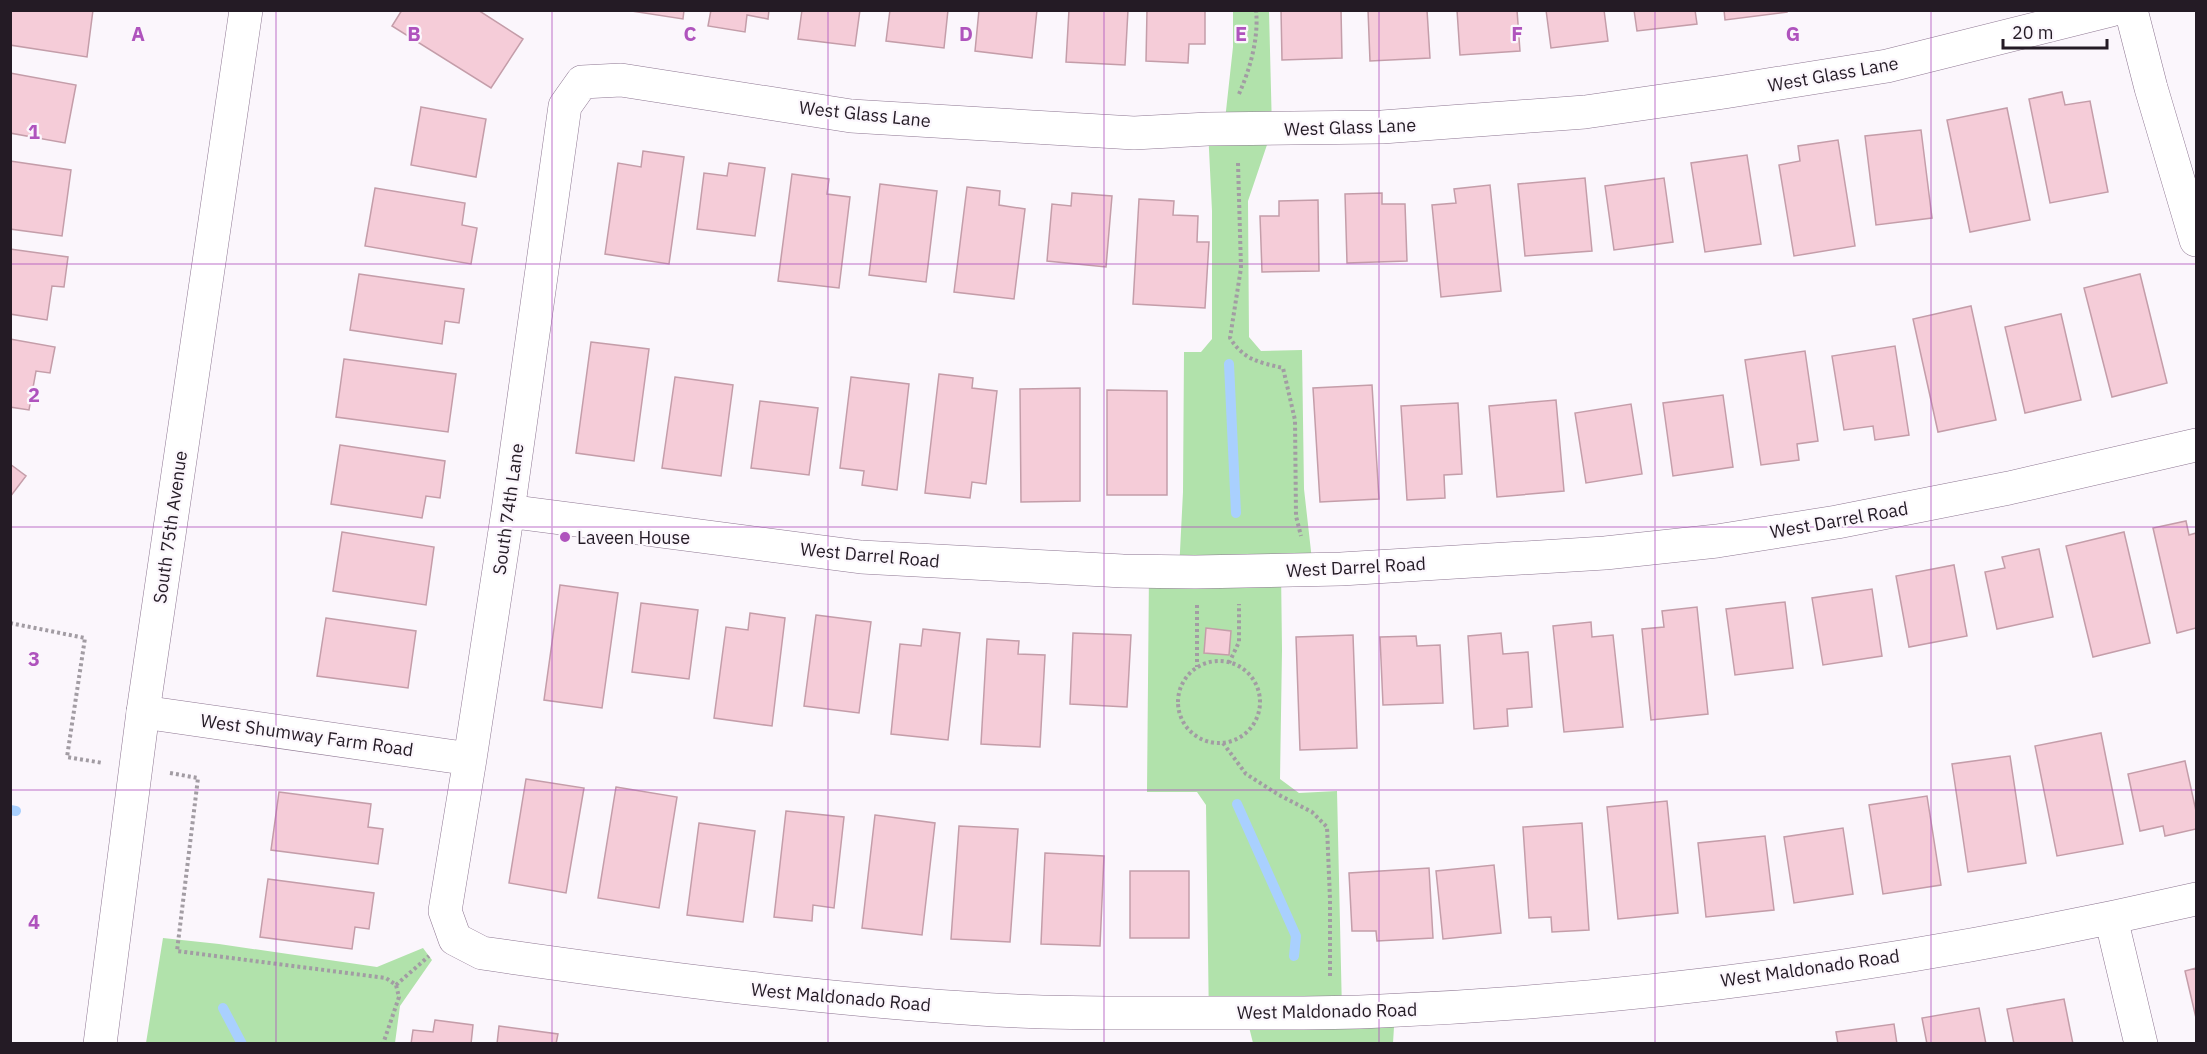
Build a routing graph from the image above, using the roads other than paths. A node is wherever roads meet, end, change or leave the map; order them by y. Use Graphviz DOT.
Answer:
graph roads {
  1 [pos="246,10"];
  2 [pos="2111,10"];
  3 [pos="2131,10"];
  4 [pos="582,82"];
  5 [pos="2196,240"];
  6 [pos="2196,445"];
  7 [pos="508,511"];
  8 [pos="143,712"];
  9 [pos="470,759"];
  10 [pos="2196,899"];
  11 [pos="2110,918"];
  12 [pos="455,939"];
  13 [pos="100,1044"];
  14 [pos="2141,1044"];
  1 -- 8 [label="street, South 75th Avenue"];
  2 -- 4 [label="street, West Glass Lane"];
  3 -- 5 [label="street"];
  4 -- 7 [label="street, South 74th Lane"];
  6 -- 7 [label="street, West Darrel Road"];
  7 -- 9 [label="street, South 74th Lane"];
  8 -- 9 [label="street, West Shumway Farm Road"];
  8 -- 13 [label="street, South 75th Avenue"];
  9 -- 12 [label="street, South 74th Lane"];
  10 -- 11 [label="street, West Maldonado Road"];
  11 -- 12 [label="street, West Maldonado Road"];
  11 -- 14 [label="street"];
}
